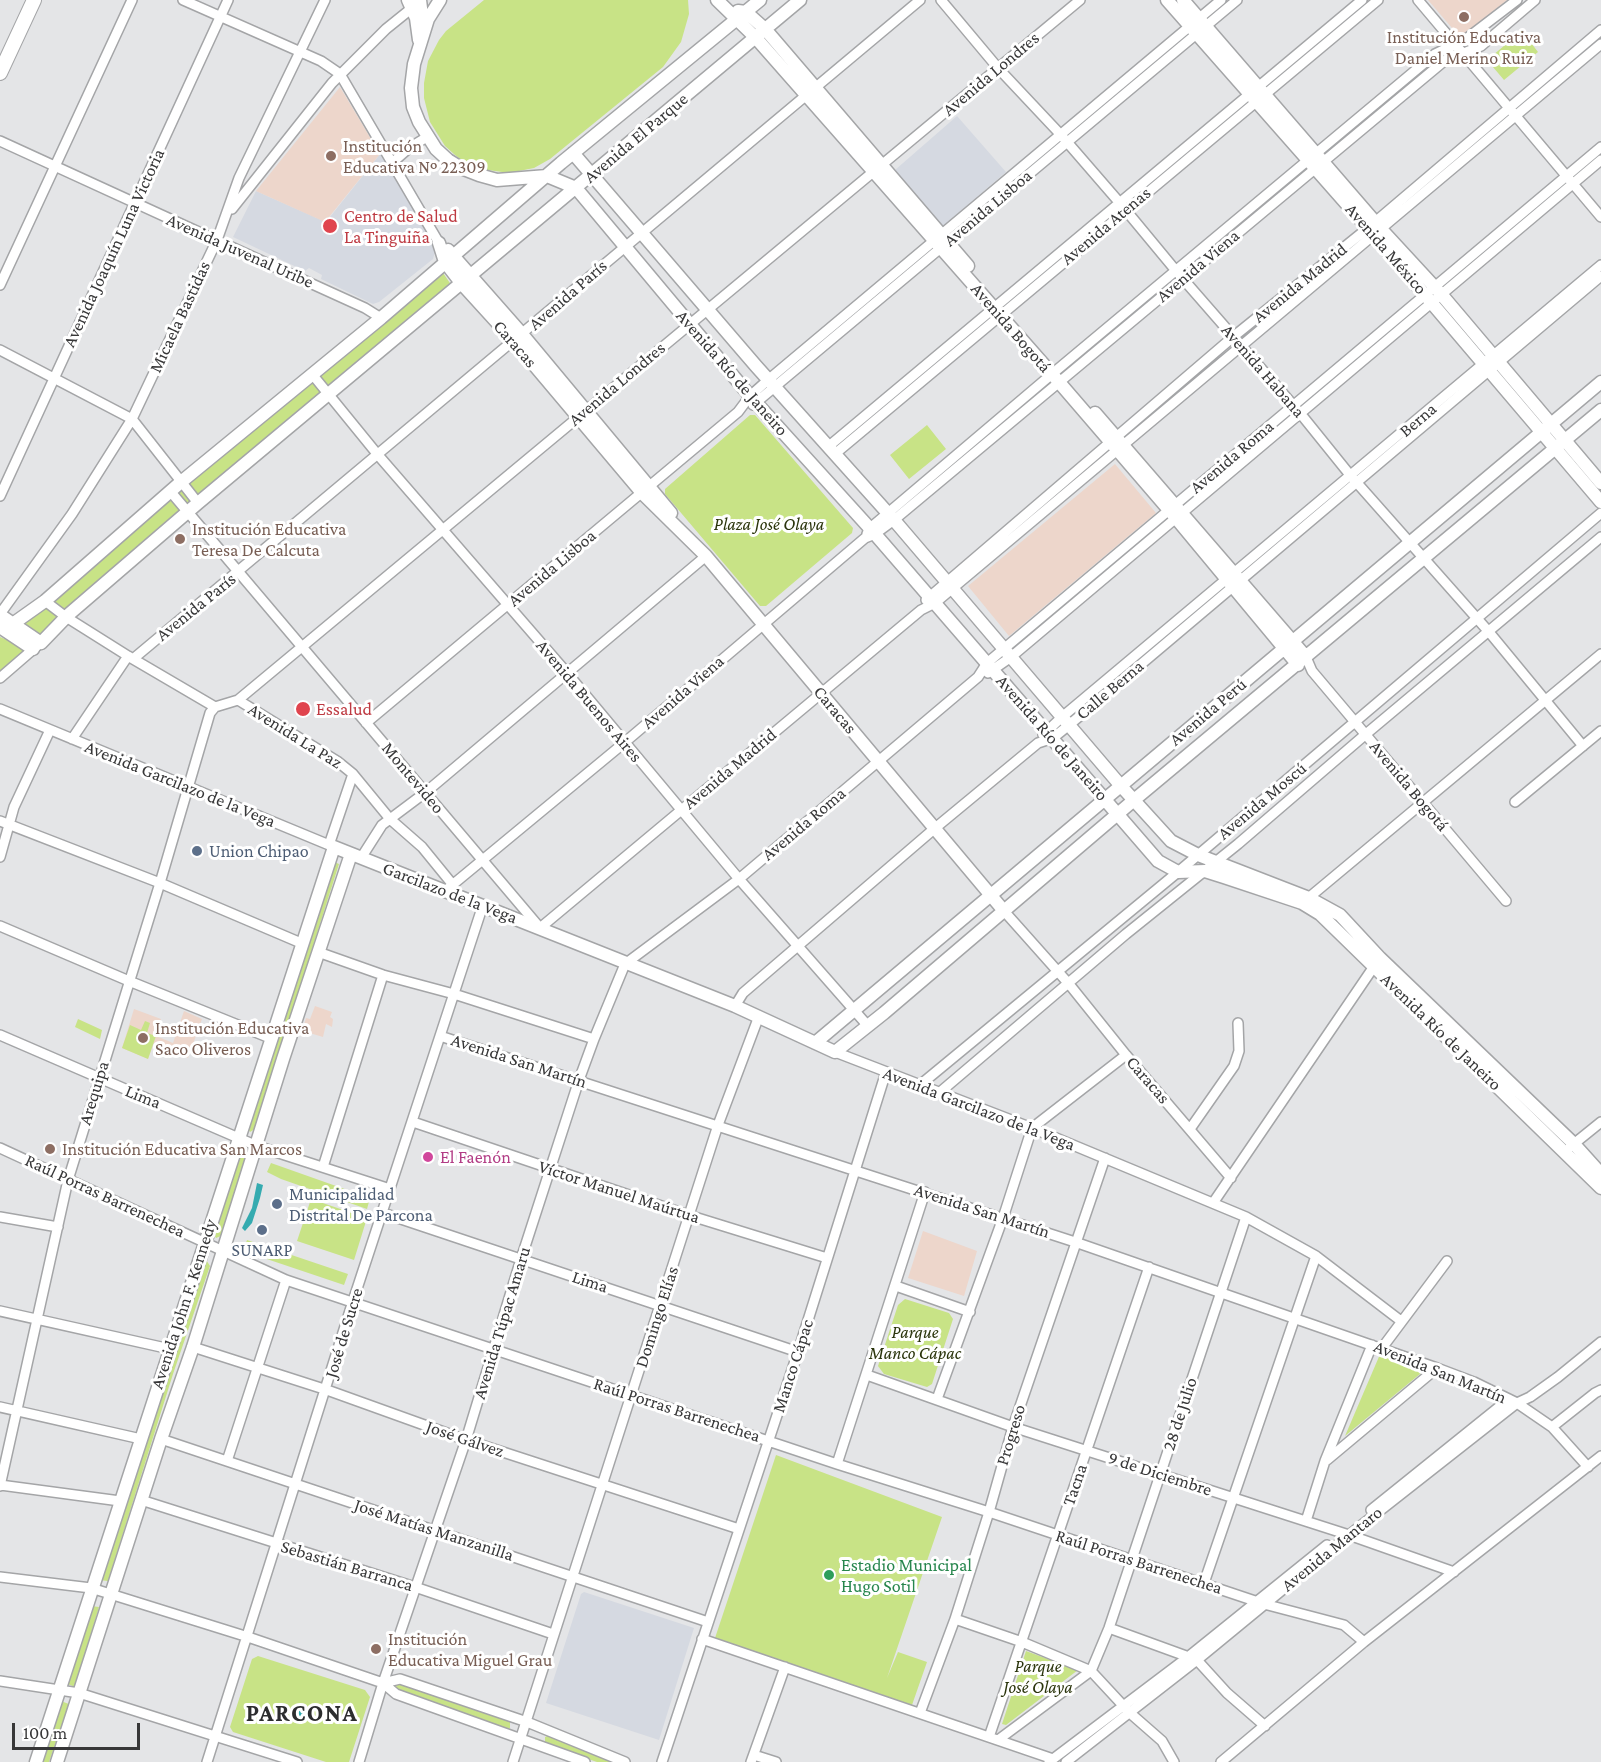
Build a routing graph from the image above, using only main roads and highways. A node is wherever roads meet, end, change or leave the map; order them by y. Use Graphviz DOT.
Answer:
graph roads {
  1 [pos="34,0"];
  2 [pos="0,73"];
  1 -- 2 [label="main road"];
}
